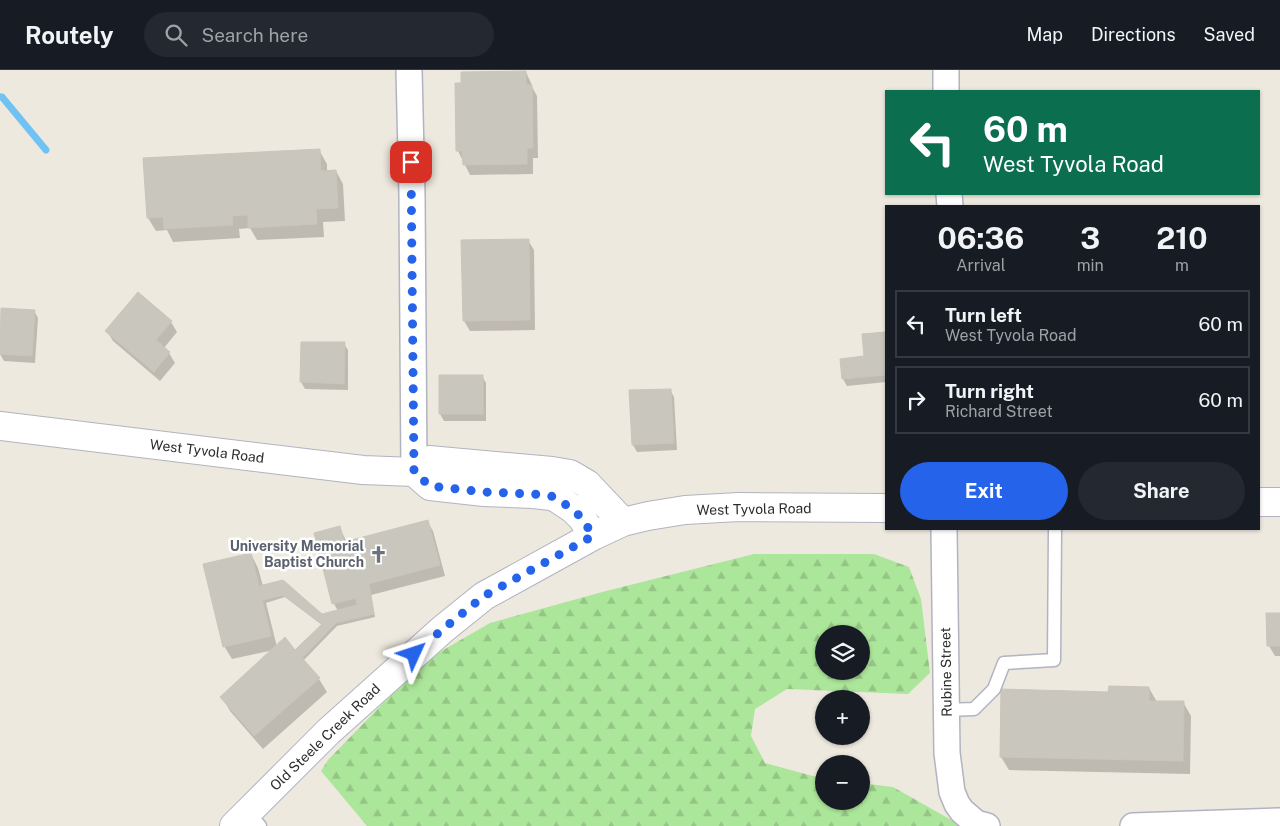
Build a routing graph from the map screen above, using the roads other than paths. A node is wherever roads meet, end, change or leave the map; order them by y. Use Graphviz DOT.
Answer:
graph roads {
  1 [pos="409,70"];
  2 [pos="946,70"];
  3 [pos="946,90"];
  4 [pos="0,426"];
  5 [pos="414,472"];
  6 [pos="1260,502"];
  7 [pos="1280,502"];
  8 [pos="885,508"];
  9 [pos="623,522"];
  10 [pos="944,530"];
  11 [pos="1055,530"];
  12 [pos="593,536"];
  13 [pos="946,710"];
  14 [pos="247,821"];
  15 [pos="1280,821"];
  16 [pos="987,826"];
  17 [pos="1133,826"];
  1 -- 5 [label="street"];
  2 -- 3 [label="street"];
  4 -- 5 [label="street, West Tyvola Road"];
  5 -- 9 [label="street"];
  5 -- 12 [label="street"];
  6 -- 7 [label="street"];
  8 -- 9 [label="street, West Tyvola Road"];
  9 -- 12 [label="street, West Tyvola Road"];
  10 -- 13 [label="street, Rubine Street"];
  11 -- 13 [label="lane"];
  12 -- 14 [label="street, Old Steele Creek Road"];
  13 -- 16 [label="street, Rubine Street"];
  15 -- 17 [label="street"];
}
